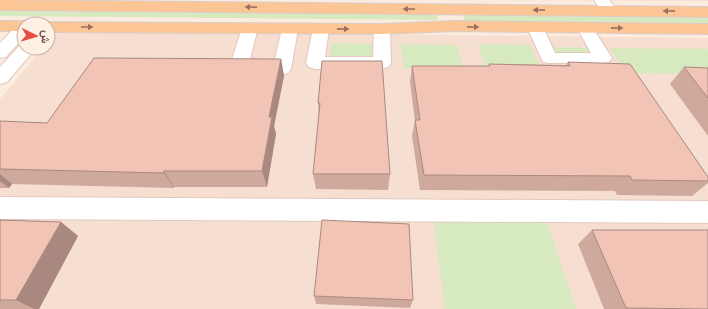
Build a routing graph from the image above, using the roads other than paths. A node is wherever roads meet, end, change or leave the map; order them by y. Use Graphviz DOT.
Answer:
graph roads {
  1 [pos="46,3"];
  2 [pos="70,3"];
  3 [pos="278,4"];
  4 [pos="0,5"];
  5 [pos="605,5"];
  6 [pos="450,9"];
  7 [pos="708,12"];
  8 [pos="0,26"];
  9 [pos="454,26"];
  10 [pos="16,27"];
  11 [pos="56,27"];
  12 [pos="535,27"];
  13 [pos="250,28"];
  14 [pos="321,28"];
  15 [pos="585,28"];
  16 [pos="290,29"];
  17 [pos="382,29"];
  18 [pos="708,29"];
  19 [pos="16,36"];
  20 [pos="0,53"];
  21 [pos="20,56"];
  22 [pos="0,78"];
  23 [pos="0,208"];
  24 [pos="708,212"];
  1 -- 2 [label="main road"];
  1 -- 4 [label="main road"];
  3 -- 2 [label="main road, one-way"];
  6 -- 3 [label="main road, one-way"];
  5 -- 6 [label="main road, one-way"];
  7 -- 5 [label="main road, one-way"];
  6 -- 9 [label="main road"];
  8 -- 10 [label="main road"];
  9 -- 12 [label="main road, one-way"];
  9 -- 17 [label="main road"];
  11 -- 13 [label="main road, one-way"];
  12 -- 15 [label="main road"];
  12 -- 15 [label="street"];
  13 -- 16 [label="main road"];
  13 -- 16 [label="street"];
  14 -- 16 [label="main road"];
  14 -- 17 [label="main road, one-way"];
  14 -- 17 [label="street"];
  15 -- 18 [label="main road, one-way"];
  19 -- 20 [label="street"];
  21 -- 22 [label="street"];
  23 -- 24 [label="street"];
}
